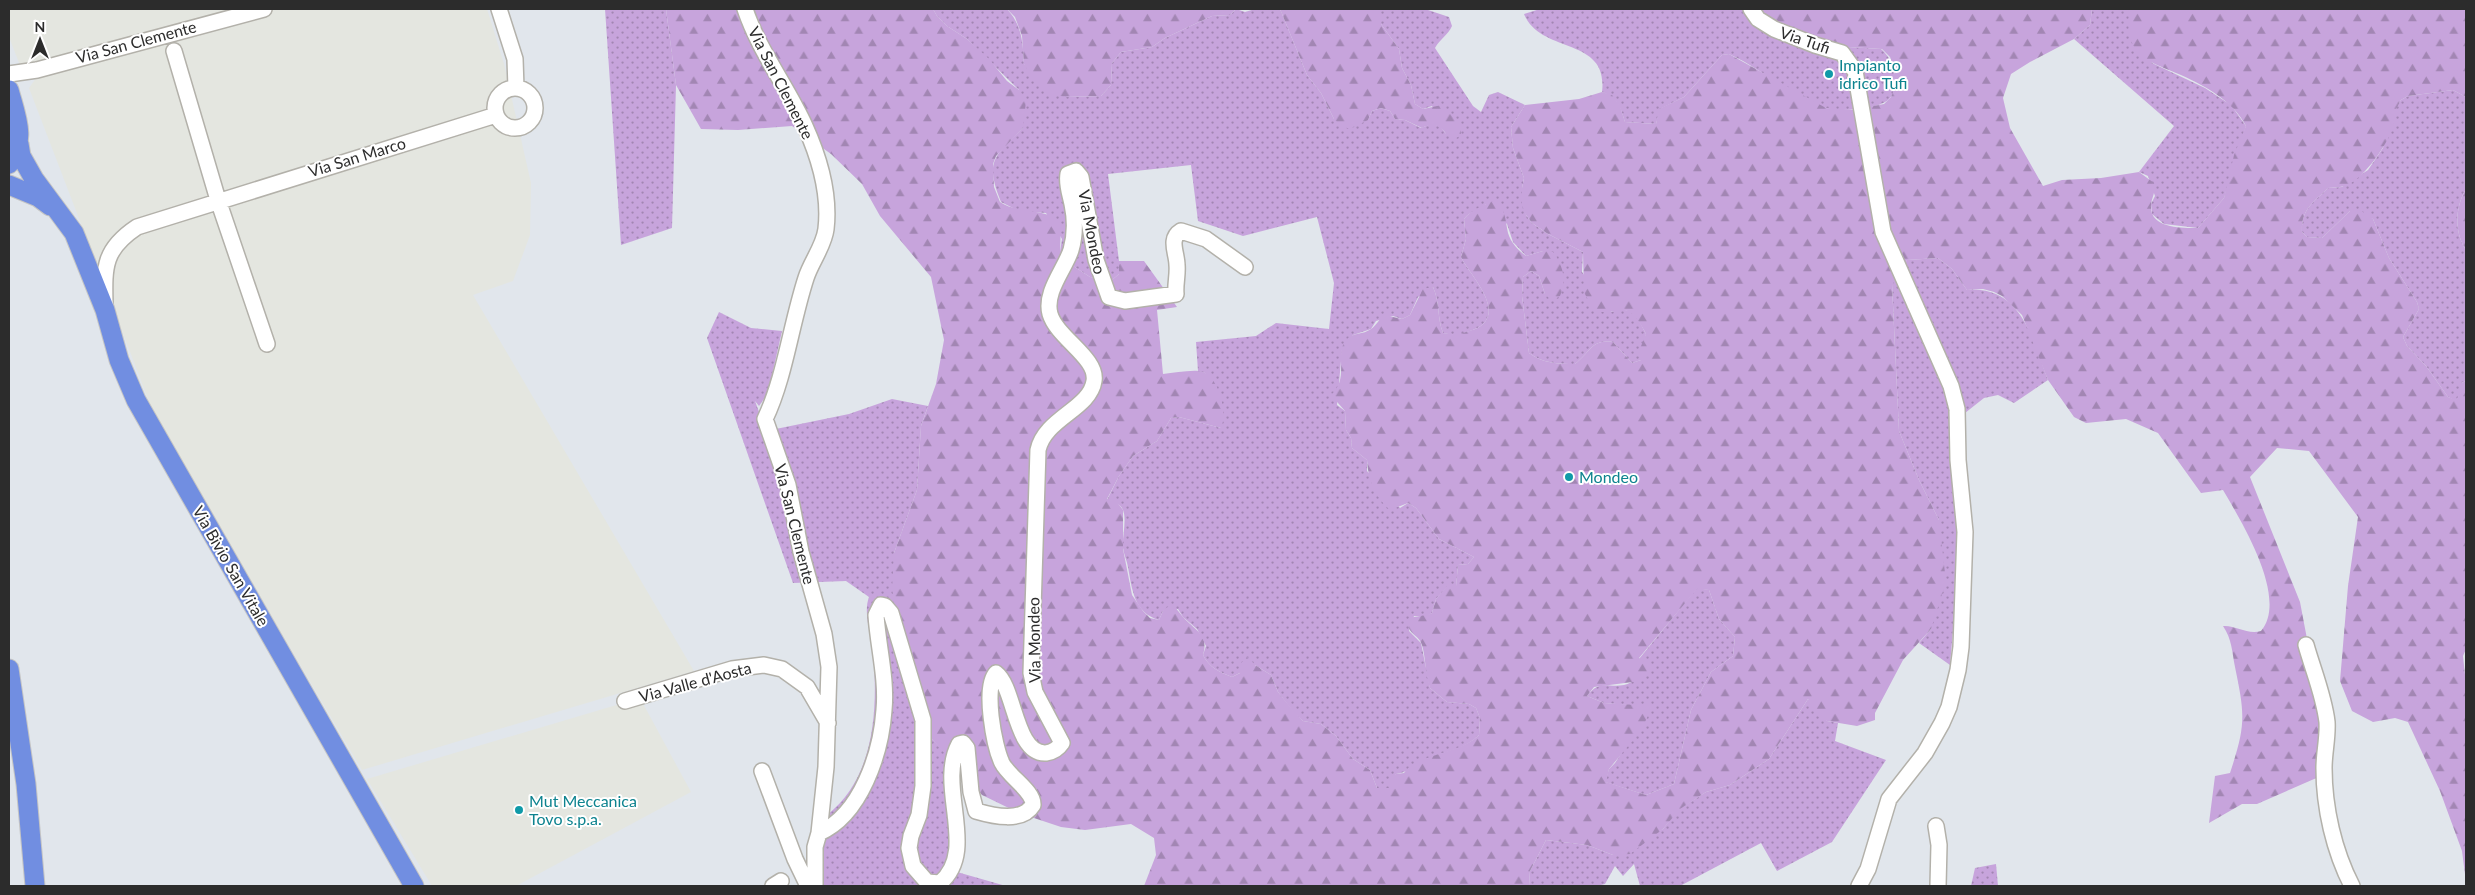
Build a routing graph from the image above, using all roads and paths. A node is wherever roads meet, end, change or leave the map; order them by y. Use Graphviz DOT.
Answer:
graph roads {
  1 [pos="264,9"];
  2 [pos="499,9"];
  3 [pos="744,9"];
  4 [pos="1751,9"];
  5 [pos="174,52"];
  6 [pos="9,74"];
  7 [pos="516,88"];
  8 [pos="9,90"];
  9 [pos="496,114"];
  10 [pos="18,144"];
  11 [pos="9,164"];
  12 [pos="9,185"];
  13 [pos="9,198"];
  14 [pos="218,200"];
  15 [pos="74,233"];
  16 [pos="1245,266"];
  17 [pos="105,310"];
  18 [pos="267,344"];
  19 [pos="2306,645"];
  20 [pos="9,669"];
  21 [pos="625,701"];
  22 [pos="828,723"];
  23 [pos="762,771"];
  24 [pos="1936,826"];
  25 [pos="818,834"];
  26 [pos="35,886"];
  27 [pos="414,886"];
  28 [pos="808,886"];
  29 [pos="815,886"];
  30 [pos="1859,886"];
  31 [pos="1938,886"];
  32 [pos="2352,886"];
  1 -- 6 [label="street, Via San Clemente"];
  2 -- 7 [label="street"];
  3 -- 22 [label="street, Via San Clemente"];
  4 -- 30 [label="street, Via Tufi"];
  5 -- 14 [label="street"];
  7 -- 9 [label="street"];
  7 -- 9 [label="street"];
  8 -- 10 [label="main road, Via Bivio San Vitale"];
  9 -- 14 [label="street, Via San Marco"];
  10 -- 11 [label="main road, Via Bivio San Vitale"];
  10 -- 15 [label="main road, Via Bivio San Vitale"];
  12 -- 15 [label="main road, Via Bivio San Vitale"];
  13 -- 15 [label="main road"];
  14 -- 17 [label="street, Via San Marco"];
  14 -- 18 [label="street"];
  15 -- 17 [label="main road, Via Bivio San Vitale"];
  16 -- 25 [label="street, Via Mondeo"];
  17 -- 27 [label="main road, Via Bivio San Vitale"];
  19 -- 32 [label="street"];
  20 -- 26 [label="main road"];
  21 -- 22 [label="street, Via Valle d'Aosta"];
  22 -- 25 [label="street, Via San Clemente"];
  23 -- 28 [label="street"];
  24 -- 31 [label="street"];
  25 -- 29 [label="street, Via San Clemente"];
}
